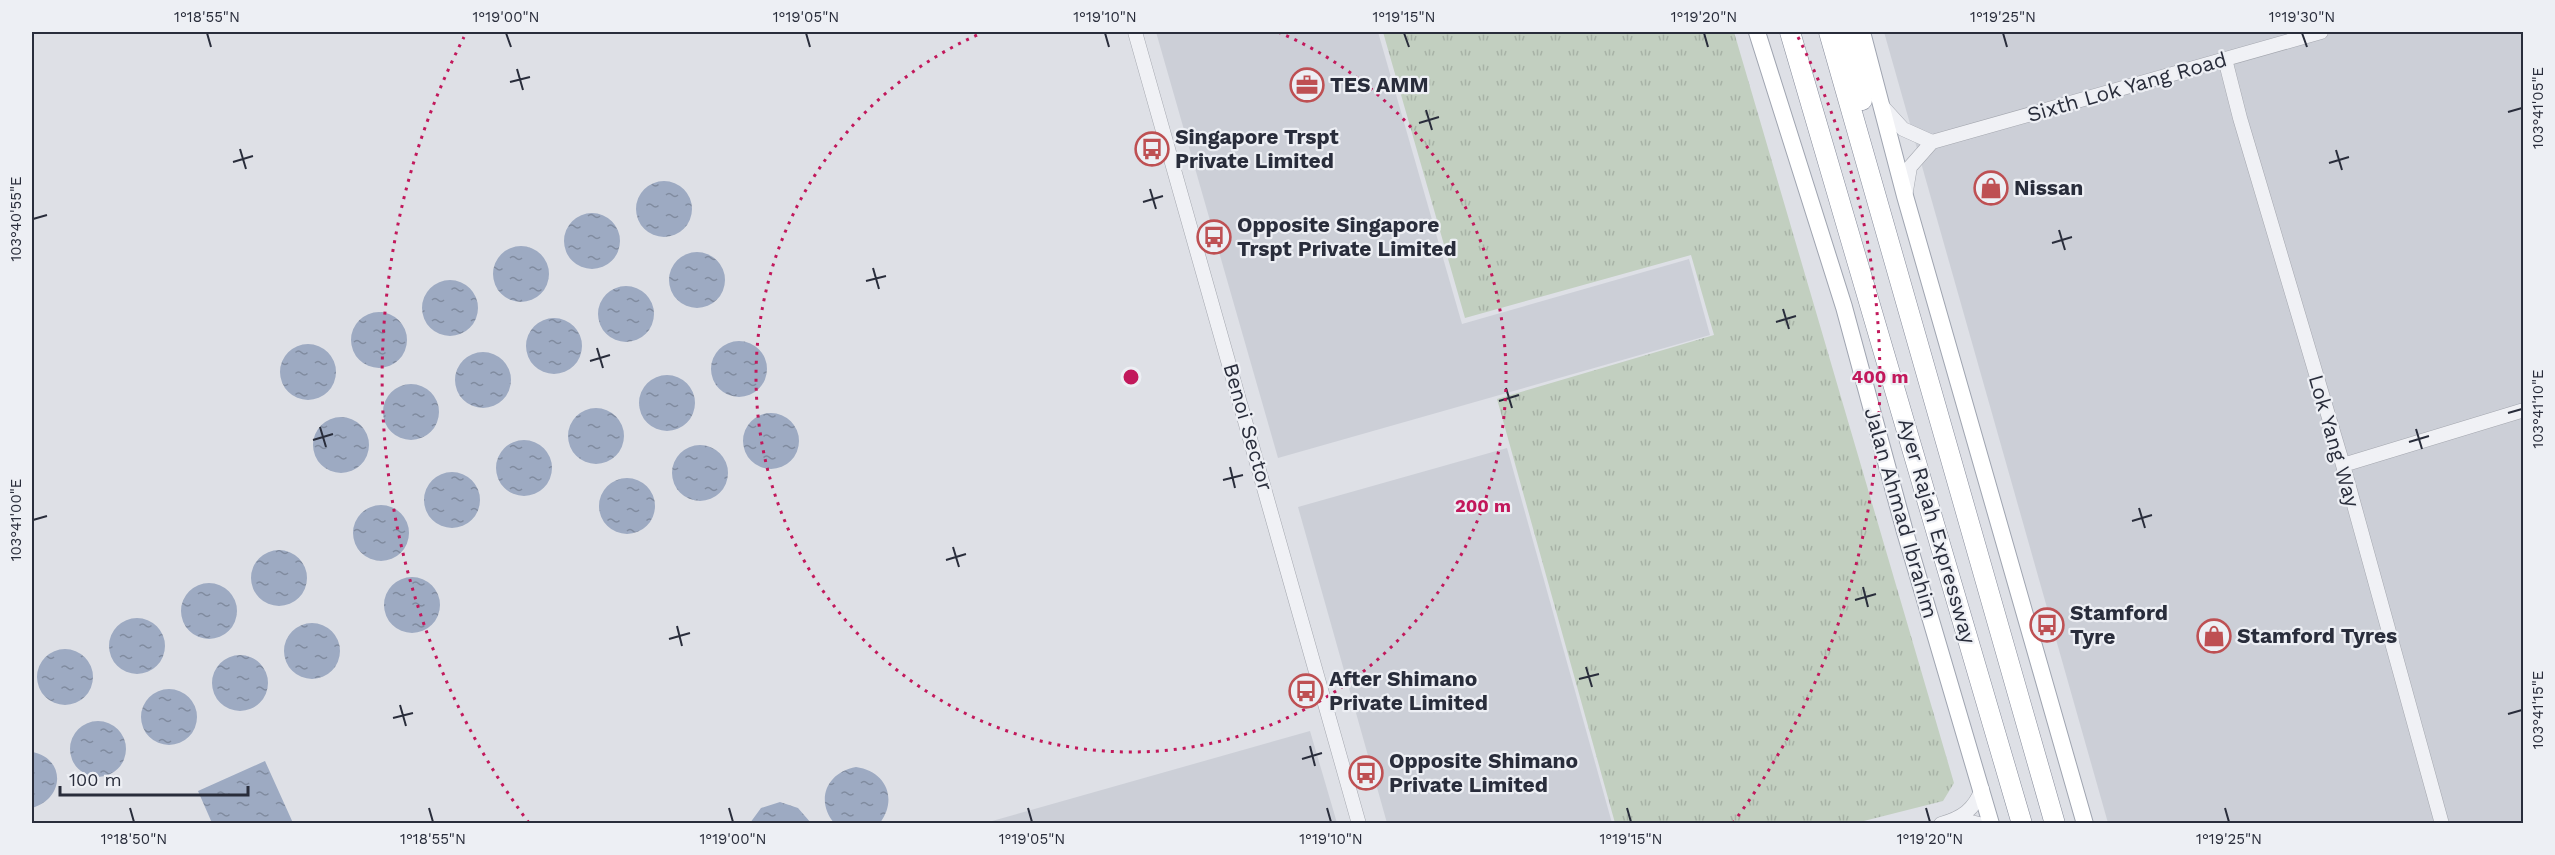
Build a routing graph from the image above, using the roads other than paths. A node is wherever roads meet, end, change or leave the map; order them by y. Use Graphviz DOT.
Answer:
graph roads {
  1 [pos="1135,32"];
  2 [pos="1757,32"];
  3 [pos="1776,32"];
  4 [pos="1790,32"];
  5 [pos="1829,32"];
  6 [pos="1845,32"];
  7 [pos="1862,32"];
  8 [pos="2321,32"];
  9 [pos="2225,59"];
  10 [pos="1805,86"];
  11 [pos="1883,106"];
  12 [pos="1932,142"];
  13 [pos="1905,196"];
  14 [pos="1884,224"];
  15 [pos="2523,410"];
  16 [pos="2343,465"];
  17 [pos="1982,789"];
  18 [pos="1959,819"];
  19 [pos="1359,824"];
  20 [pos="1941,824"];
  21 [pos="1979,824"];
  22 [pos="1991,824"];
  23 [pos="2022,824"];
  24 [pos="2055,824"];
  25 [pos="2085,824"];
  26 [pos="2442,824"];
  1 -- 19 [label="street, Benoi Sector"];
  2 -- 17 [label="main road, Jalan Ahmad Ibrahim"];
  3 -- 10 [label="highway"];
  4 -- 10 [label="highway, Ayer Rajah Expressway"];
  5 -- 14 [label="highway, Ayer Rajah Expressway"];
  6 -- 14 [label="highway"];
  7 -- 11 [label="main road"];
  8 -- 9 [label="street, Sixth Lok Yang Road"];
  9 -- 12 [label="street, Sixth Lok Yang Road"];
  9 -- 16 [label="street, Lok Yang Way"];
  10 -- 23 [label="highway, Ayer Rajah Expressway"];
  11 -- 12 [label="street"];
  11 -- 13 [label="main road"];
  12 -- 13 [label="street"];
  13 -- 25 [label="main road"];
  14 -- 24 [label="highway, Ayer Rajah Expressway"];
  15 -- 16 [label="street"];
  16 -- 26 [label="street, Lok Yang Way"];
  17 -- 18 [label="street"];
  17 -- 22 [label="main road, Jalan Ahmad Ibrahim"];
  18 -- 20 [label="street"];
  18 -- 21 [label="street"];
}
